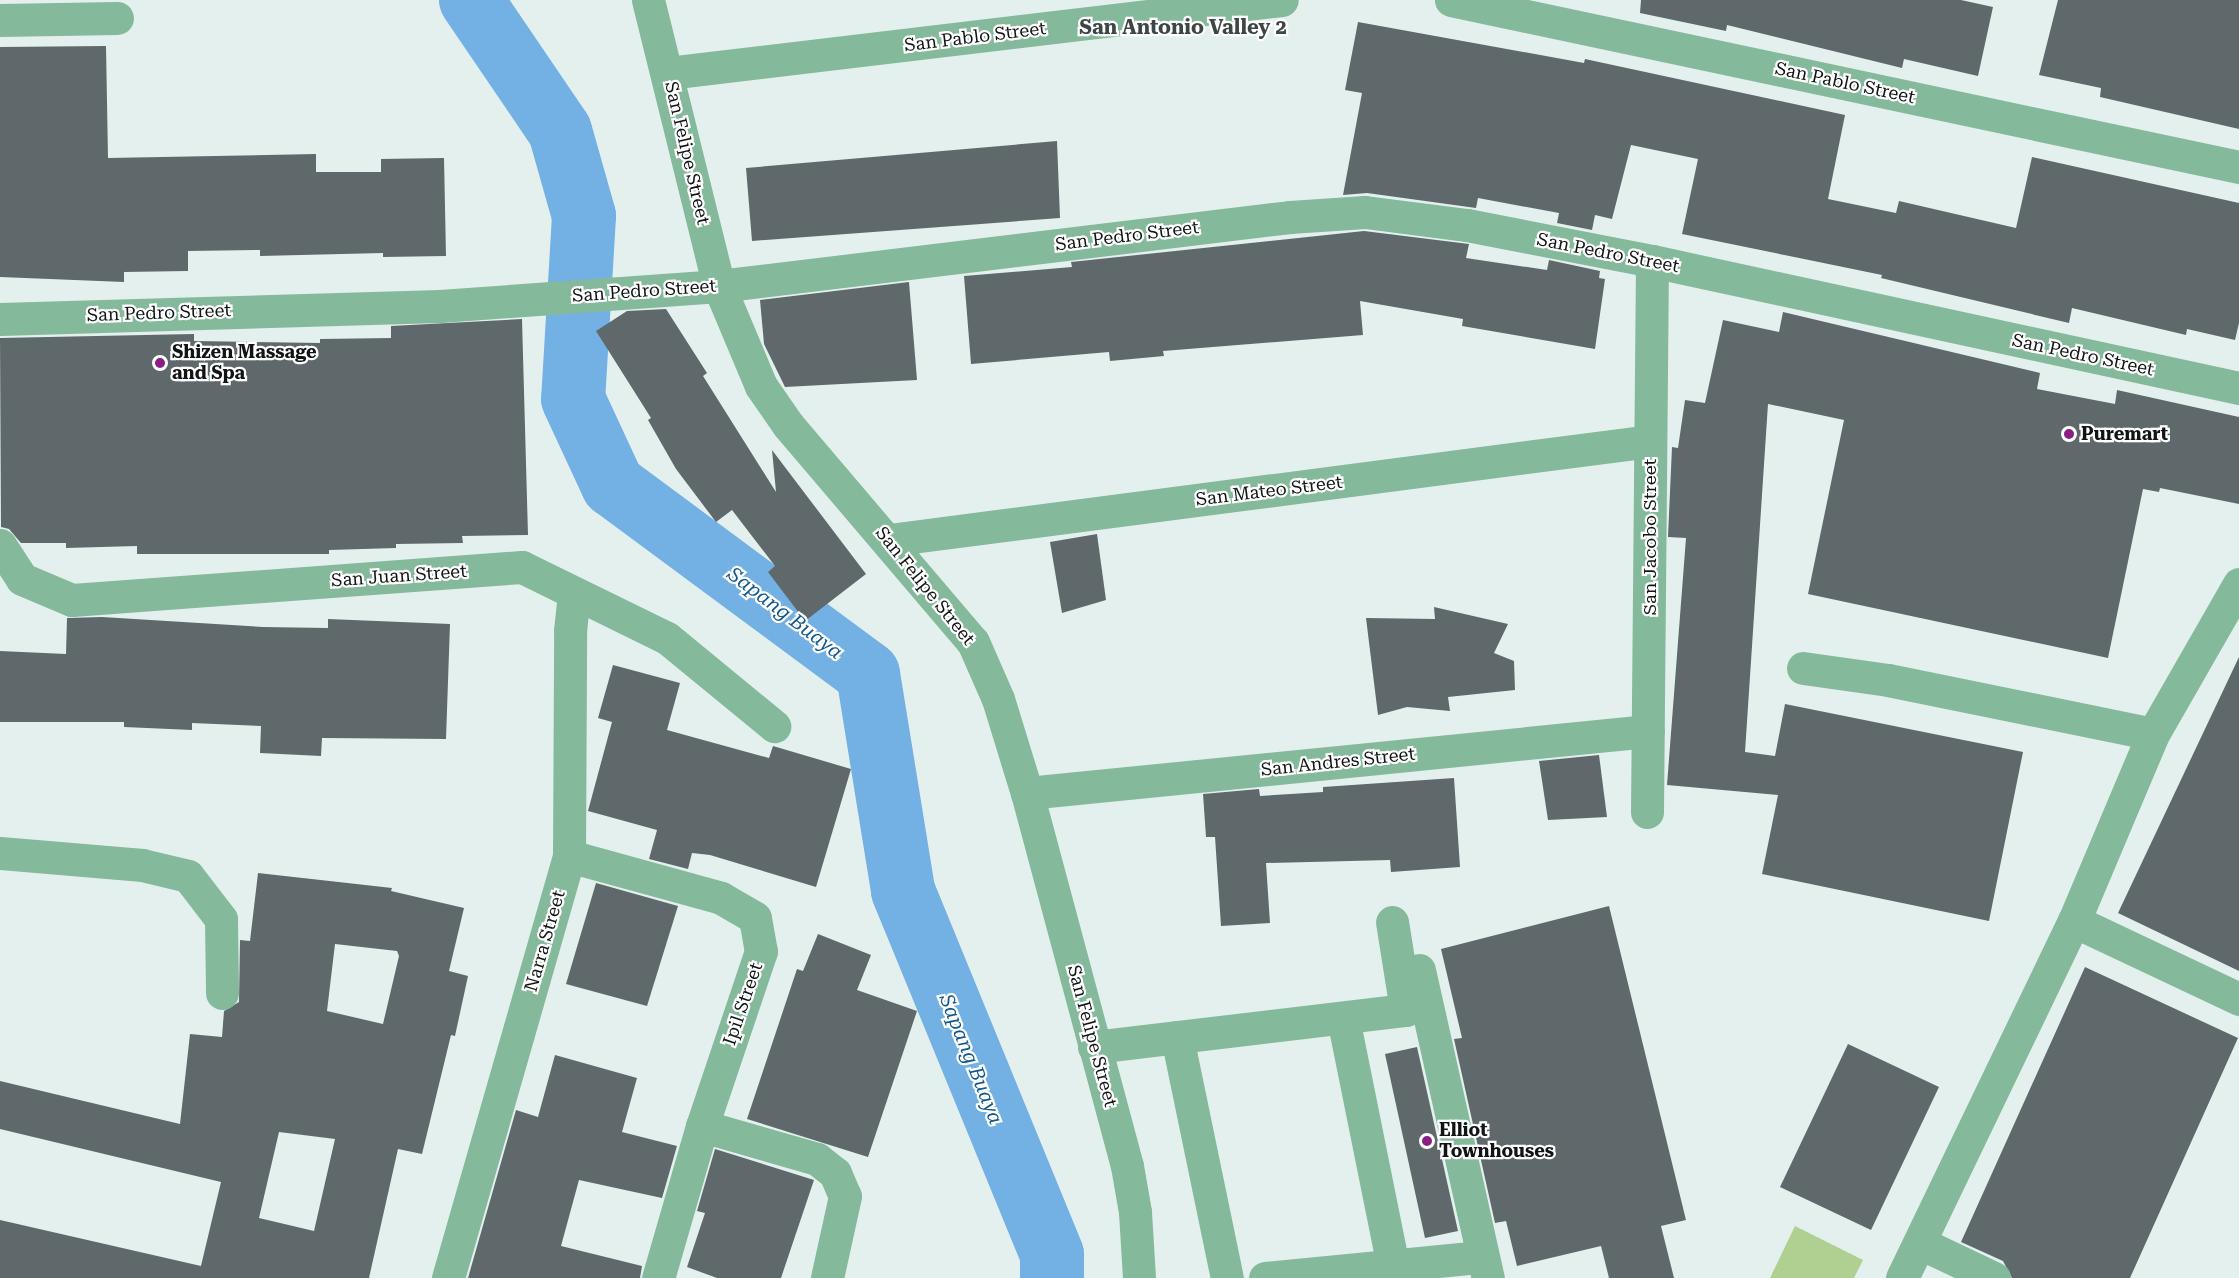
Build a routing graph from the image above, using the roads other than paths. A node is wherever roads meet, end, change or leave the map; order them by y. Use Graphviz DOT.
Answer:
graph roads {
  1 [pos="648,0"];
  2 [pos="1282,0"];
  3 [pos="1451,0"];
  4 [pos="117,18"];
  5 [pos="0,20"];
  6 [pos="668,73"];
  7 [pos="2239,167"];
  8 [pos="1652,261"];
  9 [pos="719,286"];
  10 [pos="0,319"];
  11 [pos="2239,388"];
  12 [pos="1650,441"];
  13 [pos="889,540"];
  14 [pos="0,545"];
  15 [pos="2239,584"];
  16 [pos="574,595"];
  17 [pos="1803,668"];
  18 [pos="774,726"];
  19 [pos="1648,731"];
  20 [pos="2153,734"];
  21 [pos="1027,792"];
  22 [pos="1647,812"];
  23 [pos="0,854"];
  24 [pos="570,856"];
  25 [pos="2074,921"];
  26 [pos="222,993"];
  27 [pos="2239,999"];
  28 [pos="1343,1018"];
  29 [pos="1177,1037"];
  30 [pos="1094,1047"];
  31 [pos="702,1126"];
  32 [pos="1920,1243"];
  33 [pos="1393,1265"];
  34 [pos="1478,1268"];
  35 [pos="448,1278"];
  36 [pos="658,1278"];
  37 [pos="827,1278"];
  38 [pos="1139,1278"];
  39 [pos="1227,1278"];
  40 [pos="1265,1278"];
  41 [pos="1902,1278"];
  42 [pos="1994,1278"];
  1 -- 6 [label="street, San Felipe Street"];
  2 -- 6 [label="street, San Pablo Street"];
  3 -- 7 [label="street, San Pablo Street"];
  4 -- 5 [label="street"];
  6 -- 9 [label="street, San Felipe Street"];
  8 -- 9 [label="street, San Pedro Street"];
  8 -- 11 [label="street, San Pedro Street"];
  8 -- 12 [label="street, San Jacobo Street"];
  9 -- 10 [label="street, San Pedro Street"];
  9 -- 13 [label="street, San Felipe Street"];
  12 -- 13 [label="street, San Mateo Street"];
  12 -- 19 [label="street, San Jacobo Street"];
  13 -- 21 [label="street, San Felipe Street"];
  14 -- 16 [label="street, San Juan Street"];
  15 -- 20 [label="street"];
  16 -- 18 [label="street, San Juan Street"];
  16 -- 24 [label="street, Narra Street"];
  17 -- 20 [label="street"];
  19 -- 21 [label="street, San Andres Street"];
  19 -- 22 [label="street, San Jacobo Street"];
  20 -- 25 [label="street"];
  21 -- 30 [label="street, San Felipe Street"];
  23 -- 26 [label="street"];
  24 -- 31 [label="street, Ipil Street"];
  24 -- 35 [label="street, Narra Street"];
  25 -- 27 [label="street"];
  25 -- 32 [label="street"];
  28 -- 29 [label="street"];
  28 -- 33 [label="street"];
  28 -- 34 [label="street"];
  29 -- 30 [label="street"];
  29 -- 39 [label="street"];
  30 -- 38 [label="street, San Felipe Street"];
  31 -- 36 [label="street, Ipil Street"];
  31 -- 37 [label="street"];
  32 -- 41 [label="street"];
  32 -- 42 [label="street"];
  33 -- 34 [label="street"];
  33 -- 40 [label="street"];
}
